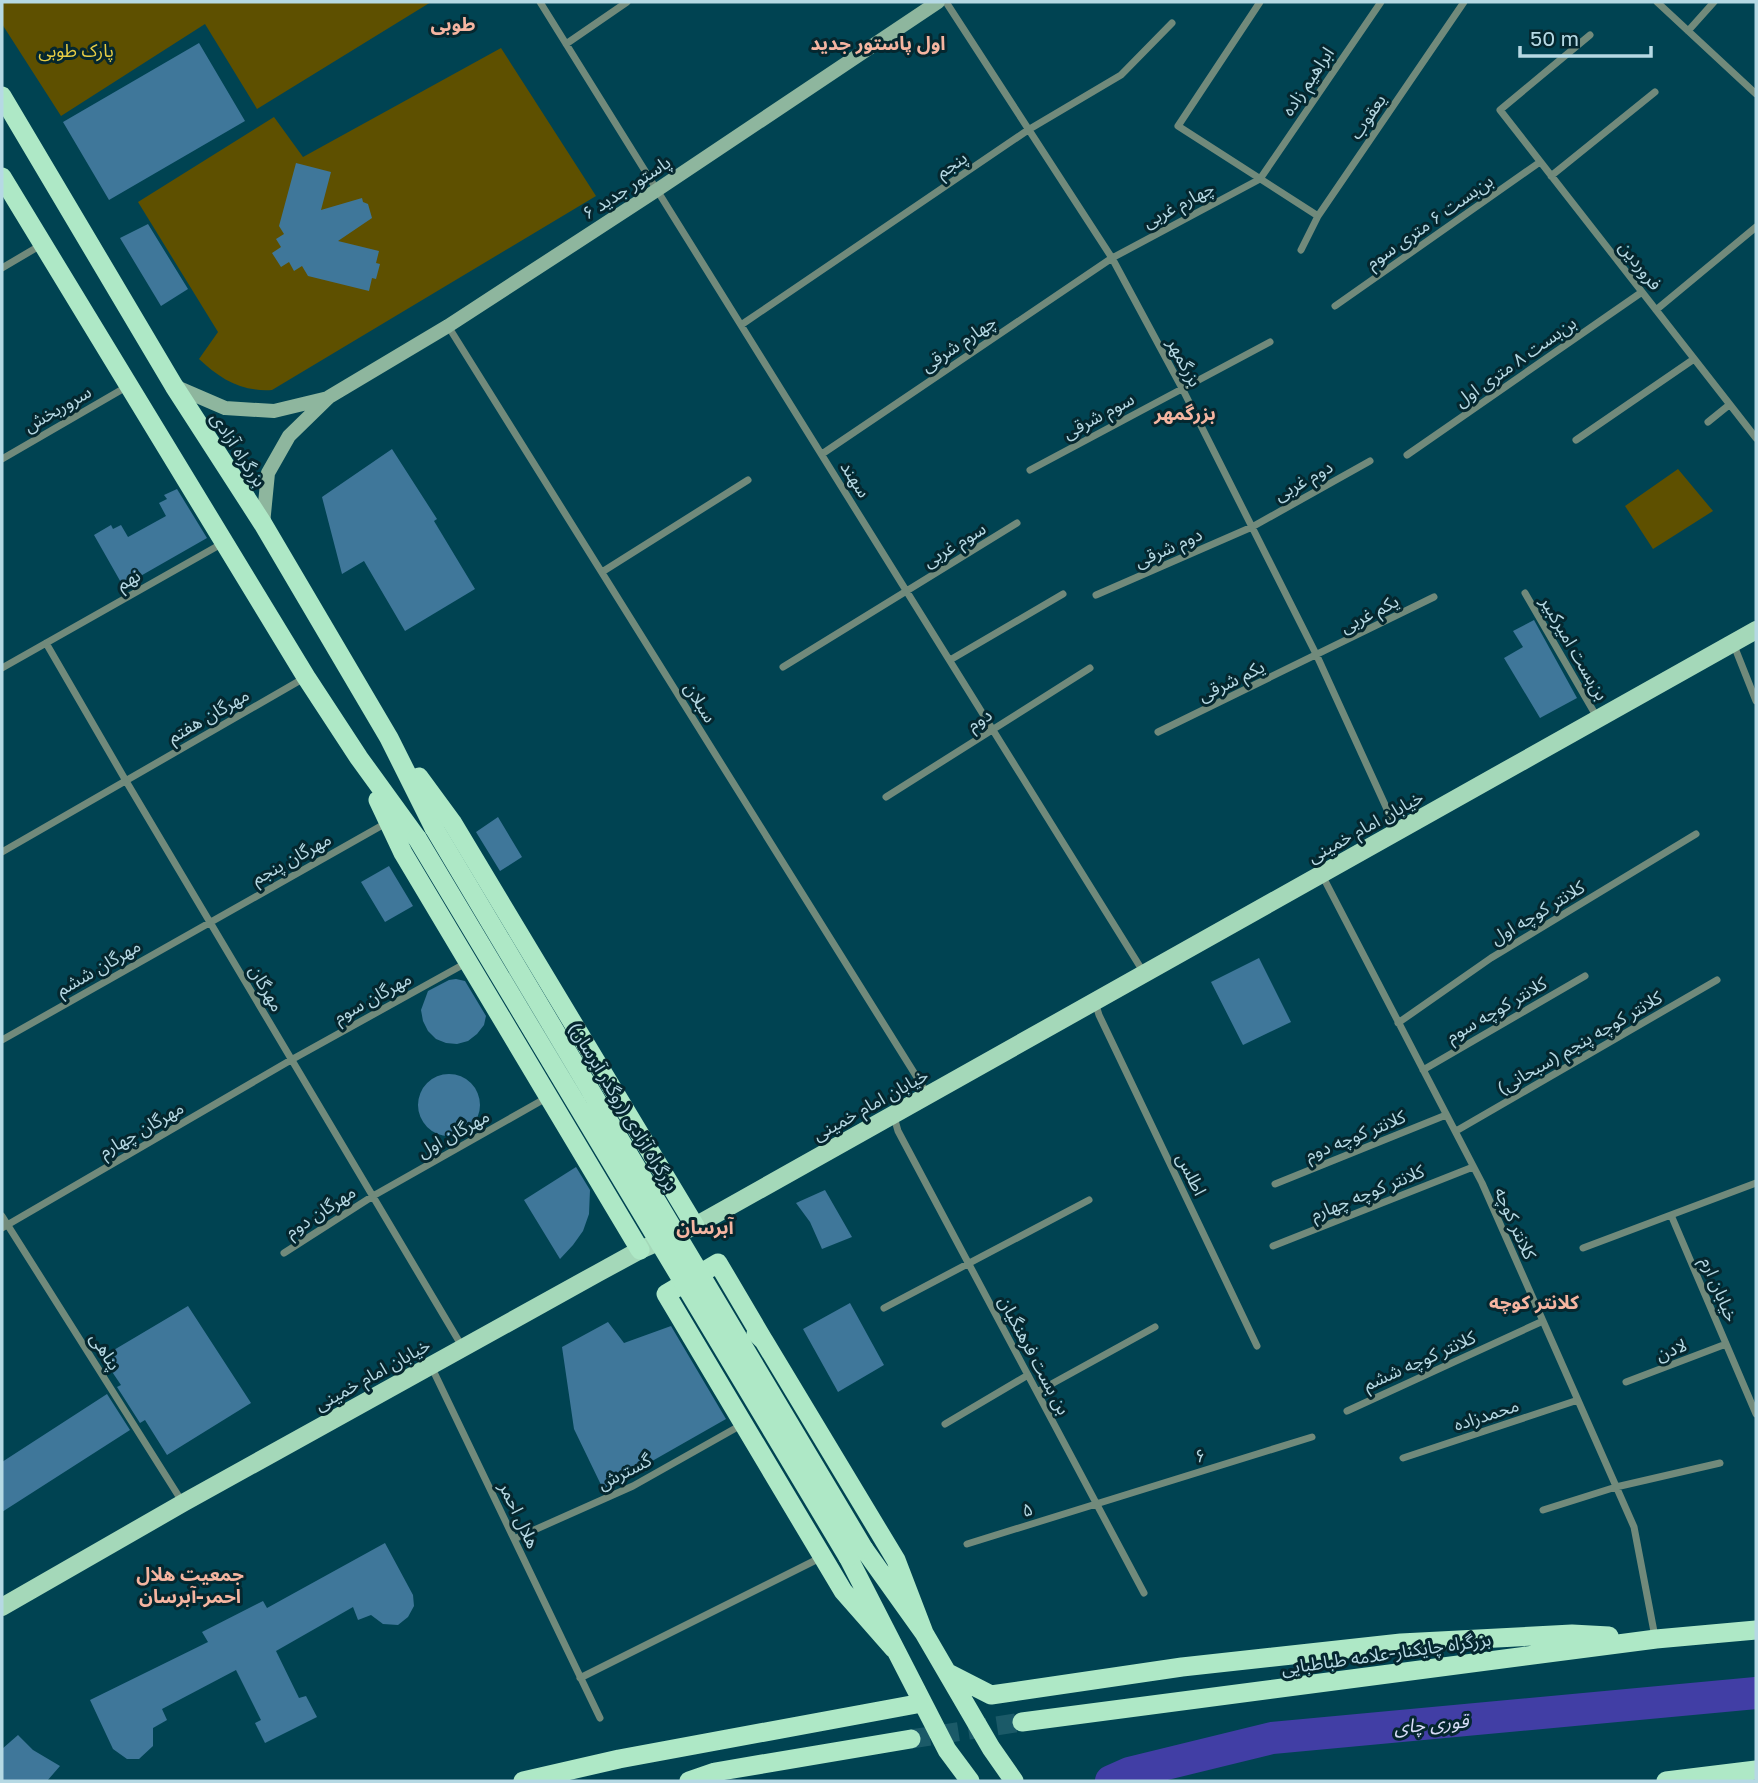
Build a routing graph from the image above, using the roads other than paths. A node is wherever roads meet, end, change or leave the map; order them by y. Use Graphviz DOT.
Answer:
graph roads {
  1 [pos="540,2"];
  2 [pos="627,2"];
  3 [pos="938,2"];
  4 [pos="946,2"];
  5 [pos="1260,2"];
  6 [pos="1381,2"];
  7 [pos="1464,2"];
  8 [pos="1657,2"];
  9 [pos="1714,2"];
  10 [pos="1172,23"];
  11 [pos="1688,31"];
  12 [pos="1590,35"];
  13 [pos="566,44"];
  14 [pos="1655,92"];
  15 [pos="1756,94"];
  16 [pos="2,96"];
  17 [pos="1028,130"];
  18 [pos="1541,162"];
  19 [pos="1551,176"];
  20 [pos="2,177"];
  21 [pos="1260,179"];
  22 [pos="657,190"];
  23 [pos="1318,216"];
  24 [pos="1756,227"];
  25 [pos="42,244"];
  26 [pos="1301,250"];
  27 [pos="1112,258"];
  28 [pos="2,268"];
  29 [pos="1642,292"];
  30 [pos="1335,306"];
  31 [pos="1656,310"];
  32 [pos="741,325"];
  33 [pos="448,326"];
  34 [pos="1270,342"];
  35 [pos="1694,359"];
  36 [pos="129,385"];
  37 [pos="174,387"];
  38 [pos="1182,388"];
  39 [pos="330,397"];
  40 [pos="1729,405"];
  41 [pos="1708,422"];
  42 [pos="1756,438"];
  43 [pos="1576,440"];
  44 [pos="822,454"];
  45 [pos="1407,455"];
  46 [pos="2,459"];
  47 [pos="1370,461"];
  48 [pos="1030,470"];
  49 [pos="748,480"];
  50 [pos="1017,523"];
  51 [pos="263,524"];
  52 [pos="1252,527"];
  53 [pos="225,542"];
  54 [pos="602,572"];
  55 [pos="907,591"];
  56 [pos="1525,593"];
  57 [pos="1063,594"];
  58 [pos="1096,595"];
  59 [pos="1434,597"];
  60 [pos="1756,631"];
  61 [pos="46,643"];
  62 [pos="1733,643"];
  63 [pos="1317,656"];
  64 [pos="950,660"];
  65 [pos="783,667"];
  66 [pos="2,668"];
  67 [pos="1090,668"];
  68 [pos="306,677"];
  69 [pos="1756,701"];
  70 [pos="1598,719"];
  71 [pos="993,729"];
  72 [pos="1158,733"];
  73 [pos="389,738"];
  74 [pos="359,758"];
  75 [pos="125,781"];
  76 [pos="886,797"];
  77 [pos="389,822"];
  78 [pos="1398,832"];
  79 [pos="425,833"];
  80 [pos="1696,834"];
  81 [pos="2,852"];
  82 [pos="1322,874"];
  83 [pos="209,921"];
  84 [pos="468,961"];
  85 [pos="1145,974"];
  86 [pos="1585,975"];
  87 [pos="1717,979"];
  88 [pos="1097,1008"];
  89 [pos="1398,1023"];
  90 [pos="2,1040"];
  91 [pos="584,1041"];
  92 [pos="291,1060"];
  93 [pos="1423,1070"];
  94 [pos="534,1073"];
  95 [pos="928,1096"];
  96 [pos="549,1097"];
  97 [pos="1447,1115"];
  98 [pos="896,1123"];
  99 [pos="1456,1131"];
  100 [pos="1473,1167"];
  101 [pos="1756,1183"];
  102 [pos="1275,1185"];
  103 [pos="373,1196"];
  104 [pos="1089,1200"];
  105 [pos="1671,1215"];
  106 [pos="2,1216"];
  107 [pos="4,1226"];
  108 [pos="695,1226"];
  109 [pos="1273,1247"];
  110 [pos="1583,1248"];
  111 [pos="640,1250"];
  112 [pos="284,1253"];
  113 [pos="968,1263"];
  114 [pos="884,1308"];
  115 [pos="1543,1321"];
  116 [pos="1155,1327"];
  117 [pos="764,1341"];
  118 [pos="1726,1344"];
  119 [pos="1257,1346"];
  120 [pos="463,1348"];
  121 [pos="431,1366"];
  122 [pos="710,1367"];
  123 [pos="1028,1375"];
  124 [pos="1626,1382"];
  125 [pos="1037,1392"];
  126 [pos="1578,1400"];
  127 [pos="1346,1411"];
  128 [pos="1756,1414"];
  129 [pos="744,1424"];
  130 [pos="945,1424"];
  131 [pos="1312,1437"];
  132 [pos="1403,1458"];
  133 [pos="1720,1463"];
  134 [pos="1616,1487"];
  135 [pos="183,1503"];
  136 [pos="1096,1504"];
  137 [pos="1543,1510"];
  138 [pos="514,1539"];
  139 [pos="967,1544"];
  140 [pos="856,1553"];
  141 [pos="823,1556"];
  142 [pos="1144,1593"];
  143 [pos="2,1607"];
  144 [pos="1756,1630"];
  145 [pos="924,1633"];
  146 [pos="1656,1639"];
  147 [pos="894,1649"];
  148 [pos="948,1673"];
  149 [pos="580,1678"];
  150 [pos="922,1703"];
  151 [pos="600,1718"];
  152 [pos="1022,1722"];
  153 [pos="911,1739"];
  154 [pos="1756,1770"];
  155 [pos="1700,1779"];
  156 [pos="523,1781"];
  157 [pos="690,1781"];
  158 [pos="970,1781"];
  159 [pos="1014,1781"];
  160 [pos="1666,1781"];
  1 -- 13 [label="street, سهند"];
  2 -- 13 [label="street"];
  3 -- 22 [label="main road, پاستور جدید ۶"];
  4 -- 17 [label="street, بزرگمهر"];
  5 -- 21 [label="street"];
  6 -- 21 [label="street, ابراهیم زاده"];
  7 -- 23 [label="street, یعقوب"];
  8 -- 11 [label="street"];
  9 -- 11 [label="street"];
  10 -- 17 [label="street, پنجم"];
  11 -- 15 [label="street"];
  12 -- 18 [label="street, فروردین"];
  13 -- 22 [label="street, سهند"];
  14 -- 19 [label="street"];
  16 -- 37 [label="highway, بزرگراه آزادی"];
  17 -- 27 [label="street, بزرگمهر"];
  17 -- 32 [label="street, پنجم"];
  18 -- 19 [label="street, فروردین"];
  18 -- 30 [label="street, بن‌بست ۶ متری سوم"];
  19 -- 29 [label="street, فروردین"];
  20 -- 25 [label="highway"];
  21 -- 23 [label="street"];
  21 -- 27 [label="street, چهارم غربی"];
  22 -- 32 [label="street, سهند"];
  22 -- 33 [label="main road, پاستور جدید ۶"];
  23 -- 26 [label="street, یعقوب"];
  24 -- 31 [label="street"];
  25 -- 28 [label="street"];
  25 -- 36 [label="highway"];
  27 -- 38 [label="street, بزرگمهر"];
  27 -- 44 [label="street, چهارم شرقی"];
  29 -- 31 [label="street, فروردین"];
  29 -- 45 [label="street, بن‌بست ۸ متری اول"];
  31 -- 35 [label="street, فروردین"];
  32 -- 44 [label="street, سهند"];
  33 -- 39 [label="main road, پاستور جدید ۶"];
  33 -- 54 [label="street, سبلان"];
  34 -- 38 [label="street"];
  35 -- 40 [label="street, فروردین"];
  35 -- 43 [label="street"];
  36 -- 46 [label="street, سروربخش"];
  36 -- 53 [label="highway"];
  37 -- 39 [label="main road, پاستور جدید ۶"];
  37 -- 51 [label="highway, بزرگراه آزادی"];
  38 -- 48 [label="street, سوم شرقی"];
  38 -- 52 [label="street, بزرگمهر"];
  39 -- 51 [label="main road, پاستور جدید ۶"];
  40 -- 41 [label="street"];
  40 -- 42 [label="street, فروردین"];
  44 -- 55 [label="street, سهند"];
  47 -- 52 [label="street, دوم غربی"];
  49 -- 54 [label="street"];
  50 -- 55 [label="street, سوم غربی"];
  51 -- 73 [label="highway, بزرگراه آزادی"];
  52 -- 58 [label="street, دوم شرقی"];
  52 -- 63 [label="street, بزرگمهر"];
  53 -- 61 [label="street, نهم"];
  53 -- 68 [label="highway"];
  54 -- 95 [label="street, سبلان"];
  55 -- 64 [label="street, سهند"];
  55 -- 65 [label="street"];
  56 -- 70 [label="street, بن‌بست امیرکبیر"];
  57 -- 64 [label="street"];
  59 -- 63 [label="street, یکم غربی"];
  60 -- 62 [label="main road, خیابان امام خمینی"];
  61 -- 66 [label="street, نهم"];
  61 -- 75 [label="street, مهرگان"];
  62 -- 69 [label="street"];
  62 -- 70 [label="main road, خیابان امام خمینی"];
  63 -- 72 [label="street, یکم شرقی"];
  63 -- 78 [label="street, بزرگمهر"];
  64 -- 71 [label="street, سهند"];
  67 -- 71 [label="street, دوم"];
  68 -- 74 [label="highway"];
  68 -- 75 [label="street, مهرگان هفتم"];
  70 -- 78 [label="main road, خیابان امام خمینی"];
  71 -- 76 [label="street, دوم"];
  71 -- 85 [label="street, سهند"];
  73 -- 79 [label="highway, بزرگراه آزادی"];
  73 -- 91 [label="highway"];
  74 -- 77 [label="highway"];
  74 -- 79 [label="highway"];
  75 -- 81 [label="street, مهرگان هفتم"];
  75 -- 83 [label="street, مهرگان"];
  77 -- 83 [label="street, مهرگان پنجم"];
  77 -- 84 [label="highway"];
  78 -- 82 [label="main road, خیابان امام خمینی"];
  79 -- 140 [label="highway, بزرگراه آزادی (روگذر آبرسان), bridge"];
  80 -- 89 [label="street, کلانتر کوچه اول"];
  82 -- 85 [label="main road, خیابان امام خمینی"];
  82 -- 89 [label="street, کلانتر کوچه"];
  83 -- 90 [label="street, مهرگان ششم"];
  83 -- 92 [label="street, مهرگان"];
  84 -- 92 [label="street, مهرگان سوم"];
  84 -- 94 [label="highway"];
  85 -- 88 [label="main road, خیابان امام خمینی"];
  86 -- 93 [label="street, کلانتر کوچه سوم"];
  87 -- 99 [label="street, کلانتر کوچه پنجم (سبحانی)"];
  88 -- 95 [label="main road, خیابان امام خمینی"];
  88 -- 119 [label="street, اطلس"];
  89 -- 93 [label="street, کلانتر کوچه"];
  91 -- 94 [label="highway"];
  91 -- 108 [label="highway"];
  92 -- 103 [label="street, مهرگان"];
  92 -- 107 [label="street, مهرگان چهارم"];
  93 -- 97 [label="street, کلانتر کوچه"];
  94 -- 96 [label="highway"];
  95 -- 98 [label="main road, خیابان امام خمینی"];
  96 -- 103 [label="street, مهرگان اول"];
  96 -- 111 [label="highway"];
  97 -- 99 [label="street, کلانتر کوچه"];
  97 -- 102 [label="street, کلانتر کوچه دوم"];
  98 -- 108 [label="main road, خیابان امام خمینی"];
  98 -- 113 [label="street, بن بست فرهنگیان"];
  99 -- 100 [label="street, کلانتر کوچه"];
  100 -- 109 [label="street, کلانتر کوچه چهارم"];
  100 -- 115 [label="street, کلانتر کوچه"];
  101 -- 105 [label="street"];
  103 -- 112 [label="street, مهرگان دوم"];
  103 -- 120 [label="street, مهرگان"];
  104 -- 113 [label="street"];
  105 -- 110 [label="street"];
  105 -- 118 [label="street, خیابان ارم"];
  106 -- 107 [label="street, پناهی"];
  107 -- 135 [label="street, پناهی"];
  108 -- 111 [label="main road, خیابان امام خمینی"];
  111 -- 120 [label="main road, خیابان امام خمینی"];
  113 -- 114 [label="street"];
  113 -- 123 [label="street, بن بست فرهنگیان"];
  115 -- 126 [label="street, کلانتر کوچه"];
  115 -- 127 [label="street, کلانتر کوچه ششم"];
  116 -- 125 [label="street"];
  117 -- 122 [label="highway"];
  117 -- 122 [label="highway"];
  117 -- 145 [label="highway"];
  118 -- 124 [label="street, لادن"];
  118 -- 128 [label="street, خیابان ارم"];
  120 -- 121 [label="main road, خیابان امام خمینی"];
  121 -- 135 [label="main road, خیابان امام خمینی"];
  121 -- 138 [label="street, هلال احمر"];
  122 -- 129 [label="highway"];
  123 -- 125 [label="street, بن بست فرهنگیان"];
  123 -- 130 [label="street"];
  125 -- 136 [label="street, بن بست فرهنگیان"];
  126 -- 132 [label="street, محمدزاده"];
  126 -- 134 [label="street, کلانتر کوچه"];
  129 -- 138 [label="street, گسترش"];
  129 -- 141 [label="highway"];
  131 -- 136 [label="street, ۶"];
  133 -- 134 [label="street"];
  134 -- 137 [label="street"];
  134 -- 146 [label="street, کلانتر کوچه"];
  135 -- 143 [label="main road, خیابان امام خمینی"];
  136 -- 139 [label="street, ۵"];
  136 -- 142 [label="street, بن بست فرهنگیان"];
  138 -- 149 [label="street, هلال احمر"];
  140 -- 145 [label="highway"];
  140 -- 147 [label="highway"];
  141 -- 147 [label="highway"];
  141 -- 149 [label="street"];
  144 -- 146 [label="highway, بزرگراه چایکنار-علامه طباطبایی"];
  145 -- 148 [label="highway"];
  146 -- 148 [label="highway"];
  146 -- 152 [label="highway, بزرگراه چایکنار-علامه طباطبایی"];
  147 -- 150 [label="highway"];
  148 -- 159 [label="highway"];
  149 -- 151 [label="street, هلال احمر"];
  150 -- 156 [label="highway"];
  150 -- 158 [label="highway"];
  153 -- 157 [label="highway"];
  154 -- 155 [label="highway"];
  155 -- 160 [label="highway"];
}
